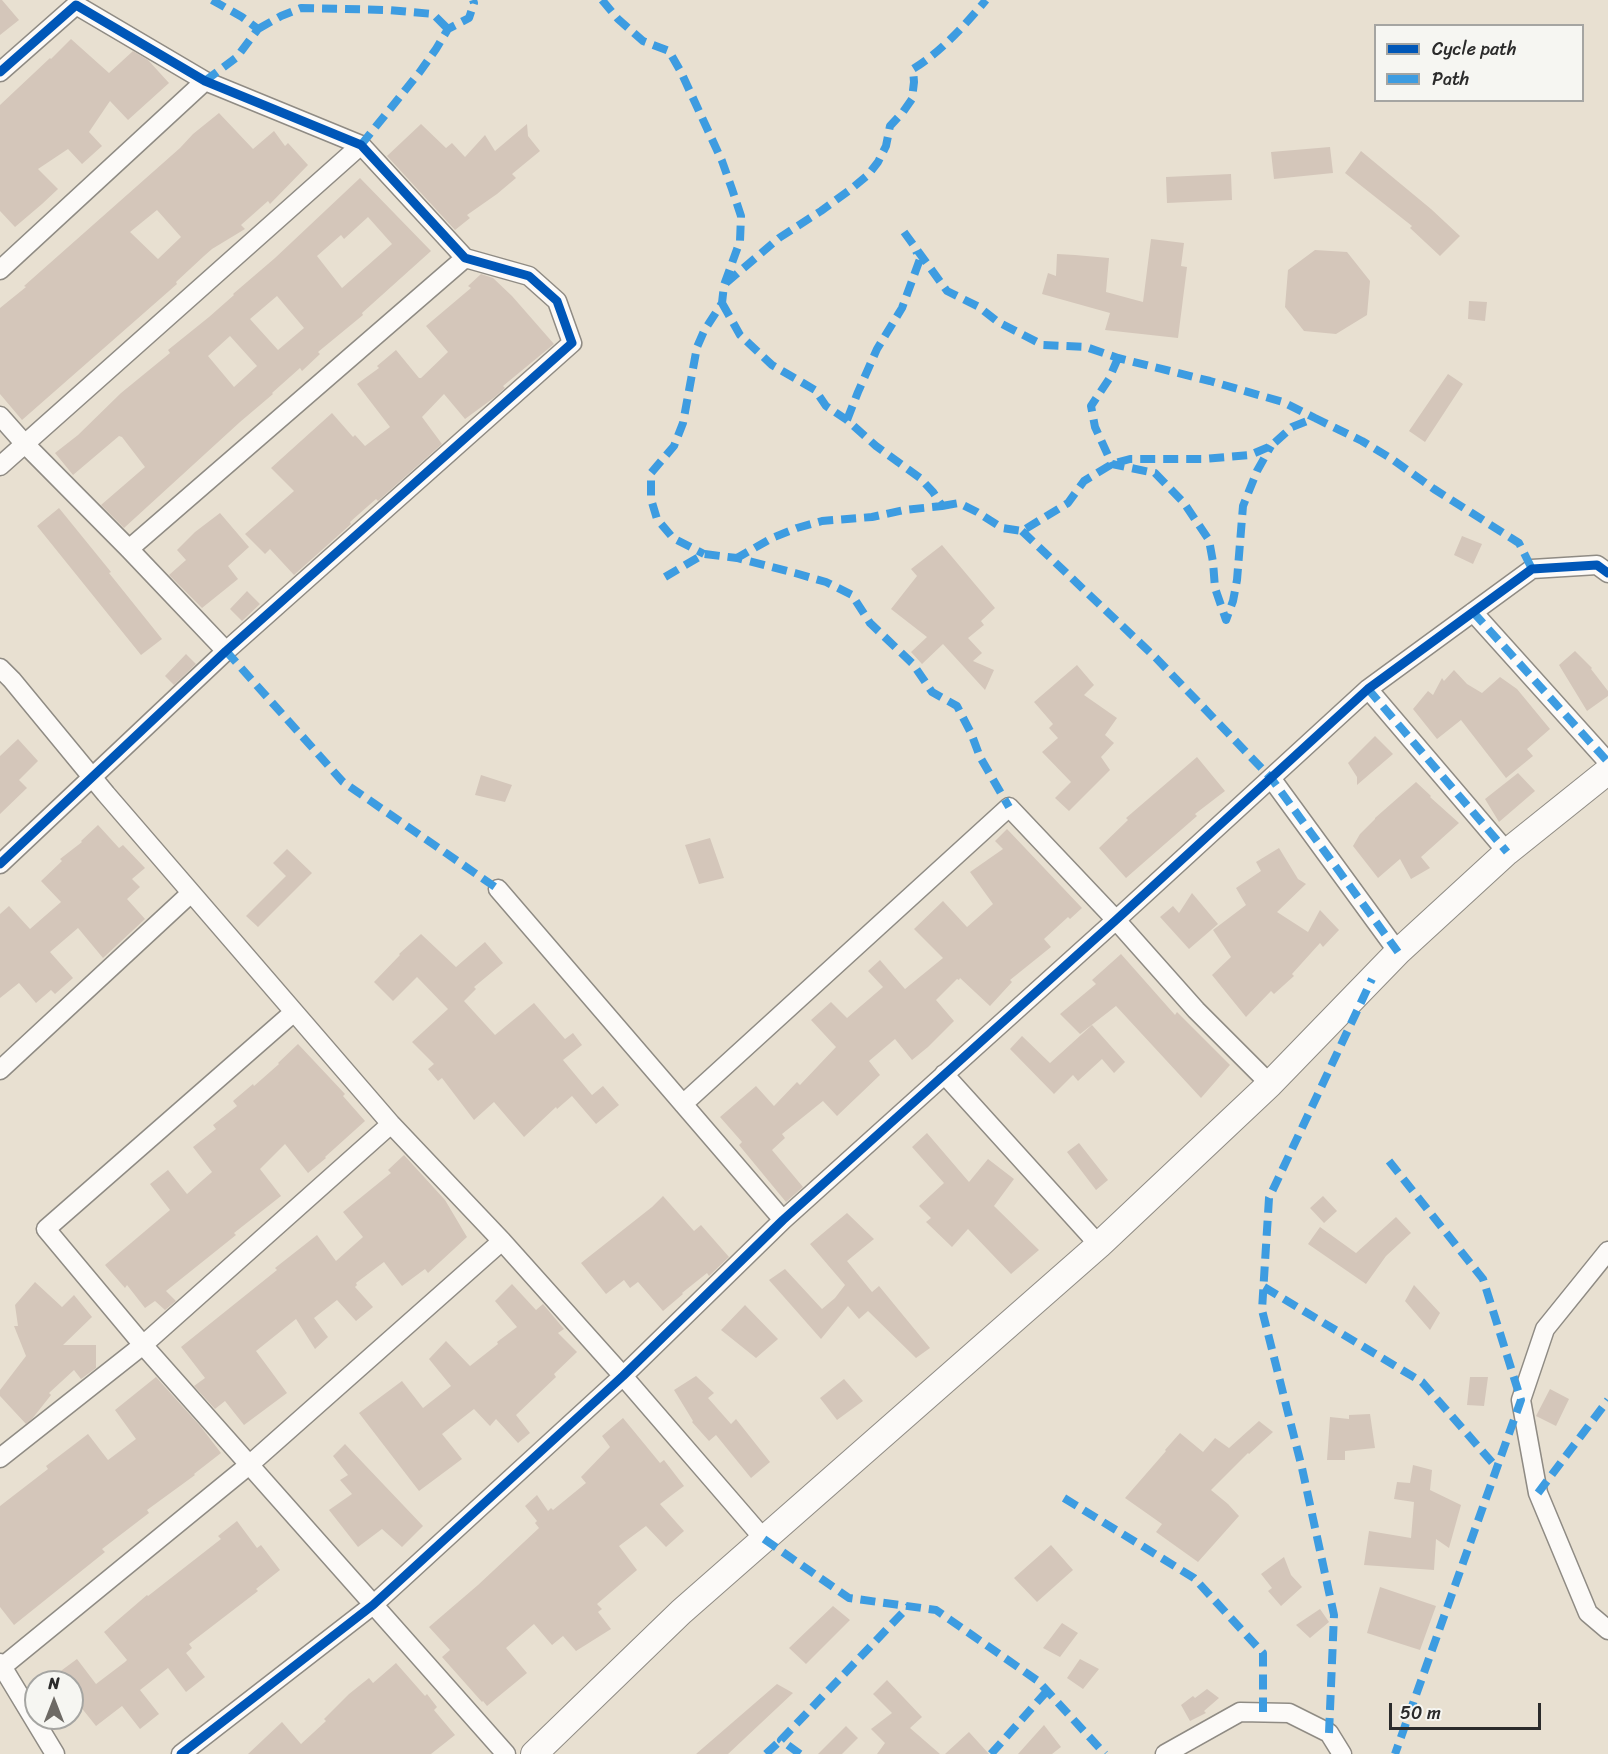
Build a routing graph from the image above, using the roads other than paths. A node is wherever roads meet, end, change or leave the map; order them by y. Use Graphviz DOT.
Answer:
graph roads {
  1 [pos="0,72"];
  2 [pos="205,81"];
  3 [pos="361,145"];
  4 [pos="465,258"];
  5 [pos="0,270"];
  6 [pos="0,416"];
  7 [pos="24,443"];
  8 [pos="0,466"];
  9 [pos="129,549"];
  10 [pos="1608,573"];
  11 [pos="1473,612"];
  12 [pos="226,651"];
  13 [pos="0,668"];
  14 [pos="1368,689"];
  15 [pos="1608,762"];
  16 [pos="1608,771"];
  17 [pos="92,777"];
  18 [pos="1271,778"];
  19 [pos="1507,852"];
  20 [pos="0,864"];
  21 [pos="498,889"];
  22 [pos="191,893"];
  23 [pos="1116,920"];
  24 [pos="1398,952"];
  25 [pos="294,1012"];
  26 [pos="0,1070"];
  27 [pos="944,1074"];
  28 [pos="1270,1084"];
  29 [pos="683,1104"];
  30 [pos="391,1124"];
  31 [pos="783,1220"];
  32 [pos="502,1241"];
  33 [pos="1099,1245"];
  34 [pos="1608,1251"];
  35 [pos="143,1345"];
  36 [pos="624,1376"];
  37 [pos="0,1458"];
  38 [pos="249,1465"];
  39 [pos="764,1539"];
  40 [pos="373,1605"];
  41 [pos="1608,1630"];
  42 [pos="1,1665"];
  43 [pos="1194,1747"];
  44 [pos="55,1754"];
  45 [pos="181,1754"];
  46 [pos="506,1754"];
  47 [pos="534,1754"];
  48 [pos="1165,1754"];
  49 [pos="1342,1754"];
  1 -- 2 [label="street"];
  2 -- 3 [label="street"];
  2 -- 5 [label="street"];
  3 -- 4 [label="street"];
  3 -- 7 [label="street"];
  4 -- 9 [label="street"];
  4 -- 12 [label="street"];
  6 -- 7 [label="street"];
  7 -- 8 [label="street"];
  7 -- 9 [label="street"];
  9 -- 12 [label="street"];
  10 -- 11 [label="street"];
  11 -- 14 [label="street"];
  11 -- 15 [label="street"];
  12 -- 17 [label="street"];
  13 -- 17 [label="street"];
  14 -- 18 [label="street"];
  14 -- 19 [label="street"];
  16 -- 19 [label="street"];
  17 -- 20 [label="street"];
  17 -- 22 [label="street"];
  18 -- 23 [label="street"];
  18 -- 24 [label="street"];
  19 -- 24 [label="street"];
  21 -- 29 [label="street"];
  22 -- 25 [label="street"];
  22 -- 26 [label="street"];
  23 -- 27 [label="street"];
  23 -- 28 [label="street"];
  23 -- 29 [label="street"];
  24 -- 28 [label="street"];
  25 -- 30 [label="street"];
  25 -- 35 [label="street"];
  27 -- 31 [label="street"];
  27 -- 33 [label="street"];
  28 -- 33 [label="street"];
  29 -- 31 [label="street"];
  30 -- 32 [label="street"];
  30 -- 35 [label="street"];
  31 -- 36 [label="street"];
  32 -- 36 [label="street"];
  32 -- 38 [label="street"];
  33 -- 39 [label="street"];
  34 -- 41 [label="street"];
  35 -- 37 [label="street"];
  35 -- 38 [label="street"];
  36 -- 39 [label="street"];
  36 -- 40 [label="street"];
  38 -- 40 [label="street"];
  38 -- 42 [label="street"];
  39 -- 47 [label="street"];
  40 -- 45 [label="street"];
  40 -- 46 [label="street"];
  42 -- 44 [label="street"];
  43 -- 48 [label="street"];
  43 -- 49 [label="street"];
}
